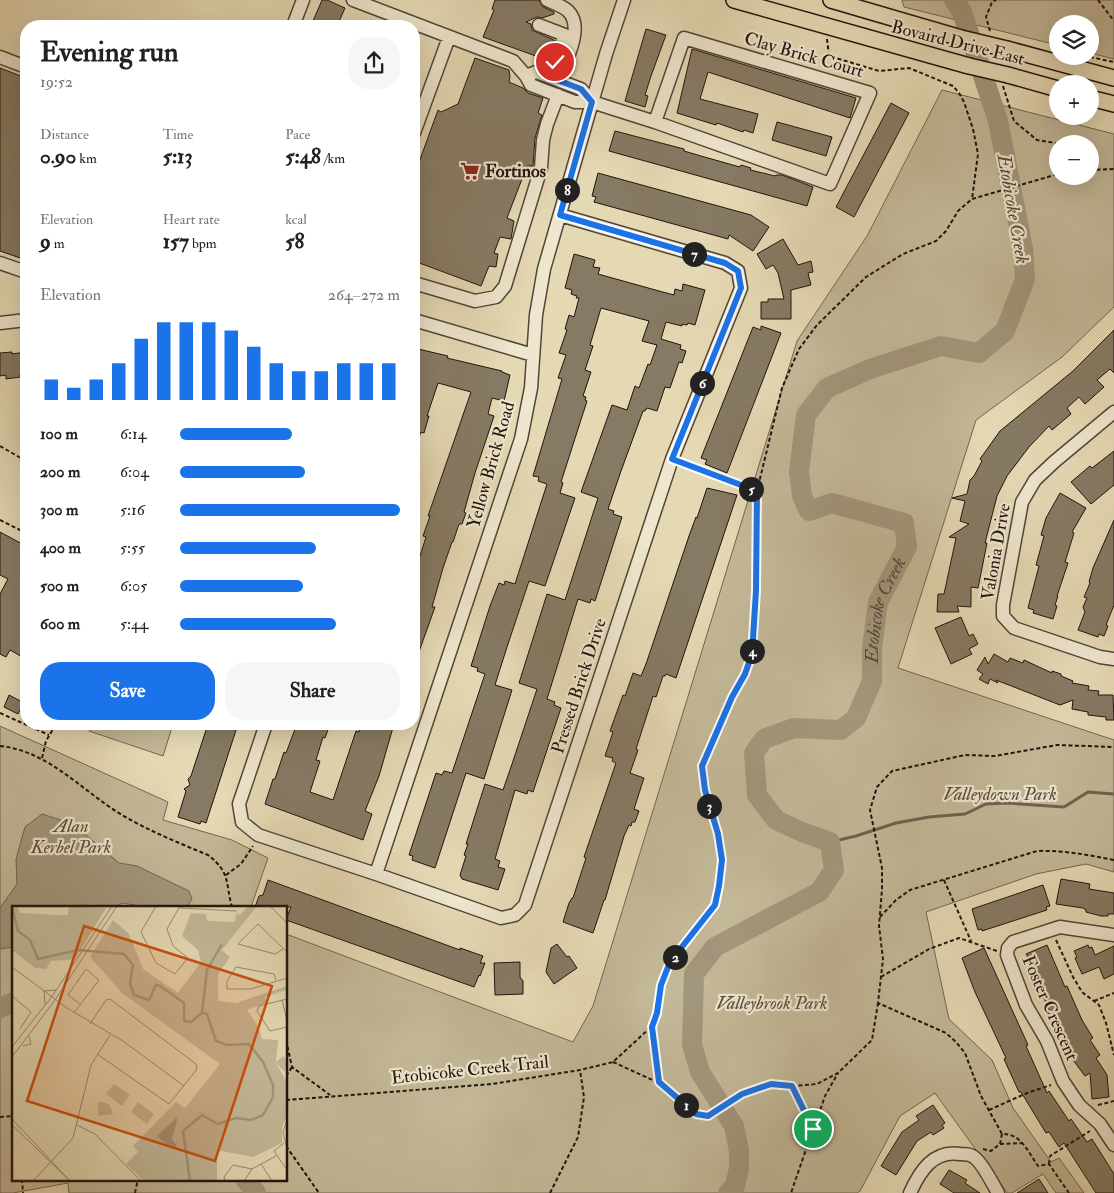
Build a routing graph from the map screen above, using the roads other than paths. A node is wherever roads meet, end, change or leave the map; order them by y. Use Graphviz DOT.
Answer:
graph roads {
  1 [pos="303,0"];
  2 [pos="353,0"];
  3 [pos="547,0"];
  4 [pos="624,0"];
  5 [pos="734,0"];
  6 [pos="831,0"];
  7 [pos="295,20"];
  8 [pos="405,20"];
  9 [pos="539,25"];
  10 [pos="420,26"];
  11 [pos="449,37"];
  12 [pos="0,57"];
  13 [pos="20,65"];
  14 [pos="526,76"];
  15 [pos="1114,78"];
  16 [pos="554,79"];
  17 [pos="1049,86"];
  18 [pos="558,95"];
  19 [pos="1099,100"];
  20 [pos="592,102"];
  21 [pos="1114,104"];
  22 [pos="420,117"];
  23 [pos="655,122"];
  24 [pos="560,215"];
  25 [pos="0,263"];
  26 [pos="20,270"];
  27 [pos="420,285"];
  28 [pos="20,320"];
  29 [pos="0,322"];
  30 [pos="420,322"];
  31 [pos="533,355"];
  32 [pos="1114,412"];
  33 [pos="1114,658"];
  34 [pos="264,730"];
  35 [pos="376,874"];
  36 [pos="1114,935"];
  37 [pos="1114,1145"];
  38 [pos="910,1193"];
  39 [pos="998,1193"];
  1 -- 7 [label="street"];
  2 -- 8 [label="street"];
  3 -- 16 [label="street"];
  4 -- 20 [label="street, Yellow Brick Road"];
  5 -- 17 [label="main road, Bovaird Drive East, bridge"];
  6 -- 15 [label="main road, Bovaird Drive East, bridge"];
  9 -- 16 [label="street"];
  10 -- 11 [label="street"];
  11 -- 14 [label="street"];
  11 -- 22 [label="street"];
  12 -- 13 [label="street"];
  14 -- 16 [label="street"];
  14 -- 18 [label="street"];
  16 -- 20 [label="street"];
  18 -- 20 [label="street"];
  18 -- 27 [label="street"];
  19 -- 21 [label="main road"];
  20 -- 23 [label="street, Clay Brick Court"];
  20 -- 24 [label="street, Yellow Brick Road"];
  23 -- 23 [label="street, Clay Brick Court"];
  24 -- 31 [label="street, Yellow Brick Road"];
  24 -- 35 [label="street, Pressed Brick Drive"];
  25 -- 26 [label="street"];
  28 -- 29 [label="street"];
  30 -- 31 [label="street"];
  31 -- 35 [label="street, Yellow Brick Road"];
  32 -- 33 [label="street, Valonia Drive"];
  34 -- 35 [label="street, Pressed Brick Drive"];
  36 -- 37 [label="street, Foster Crescent"];
  38 -- 39 [label="street"];
}
